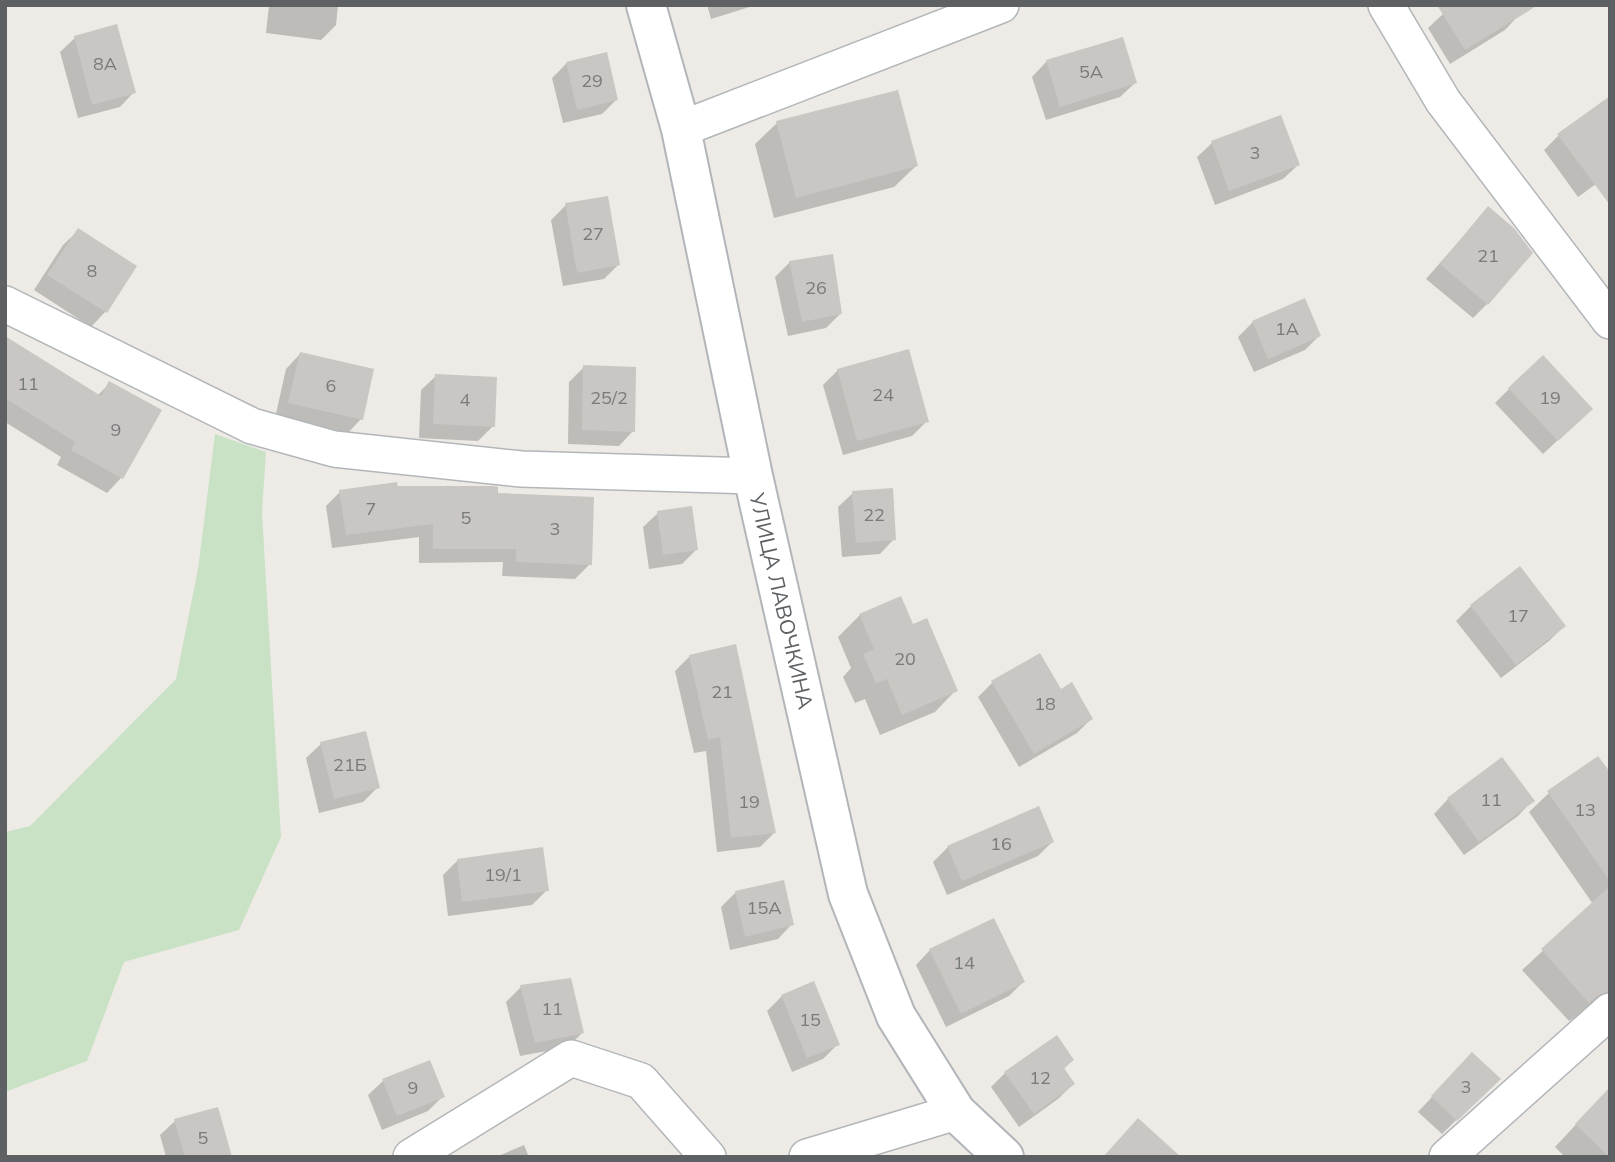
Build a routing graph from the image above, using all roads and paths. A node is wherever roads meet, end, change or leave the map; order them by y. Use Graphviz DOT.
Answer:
graph roads {
  1 [pos="646,5"];
  2 [pos="1001,5"];
  3 [pos="1386,5"];
  4 [pos="681,129"];
  5 [pos="5,304"];
  6 [pos="1610,321"];
  7 [pos="753,477"];
  8 [pos="1610,1011"];
  9 [pos="956,1112"];
  10 [pos="411,1157"];
  11 [pos="708,1157"];
  12 [pos="807,1157"];
  13 [pos="1004,1157"];
  14 [pos="1447,1157"];
  1 -- 4 [label="main road, УЛИЦА ЛАВОЧКИНА"];
  2 -- 4 [label="street"];
  3 -- 6 [label="street"];
  4 -- 7 [label="main road, УЛИЦА ЛАВОЧКИНА"];
  5 -- 7 [label="street"];
  7 -- 9 [label="main road, УЛИЦА ЛАВОЧКИНА"];
  8 -- 14 [label="street"];
  9 -- 12 [label="street"];
  9 -- 13 [label="main road, УЛИЦА ЛАВОЧКИНА"];
  10 -- 11 [label="street"];
}
